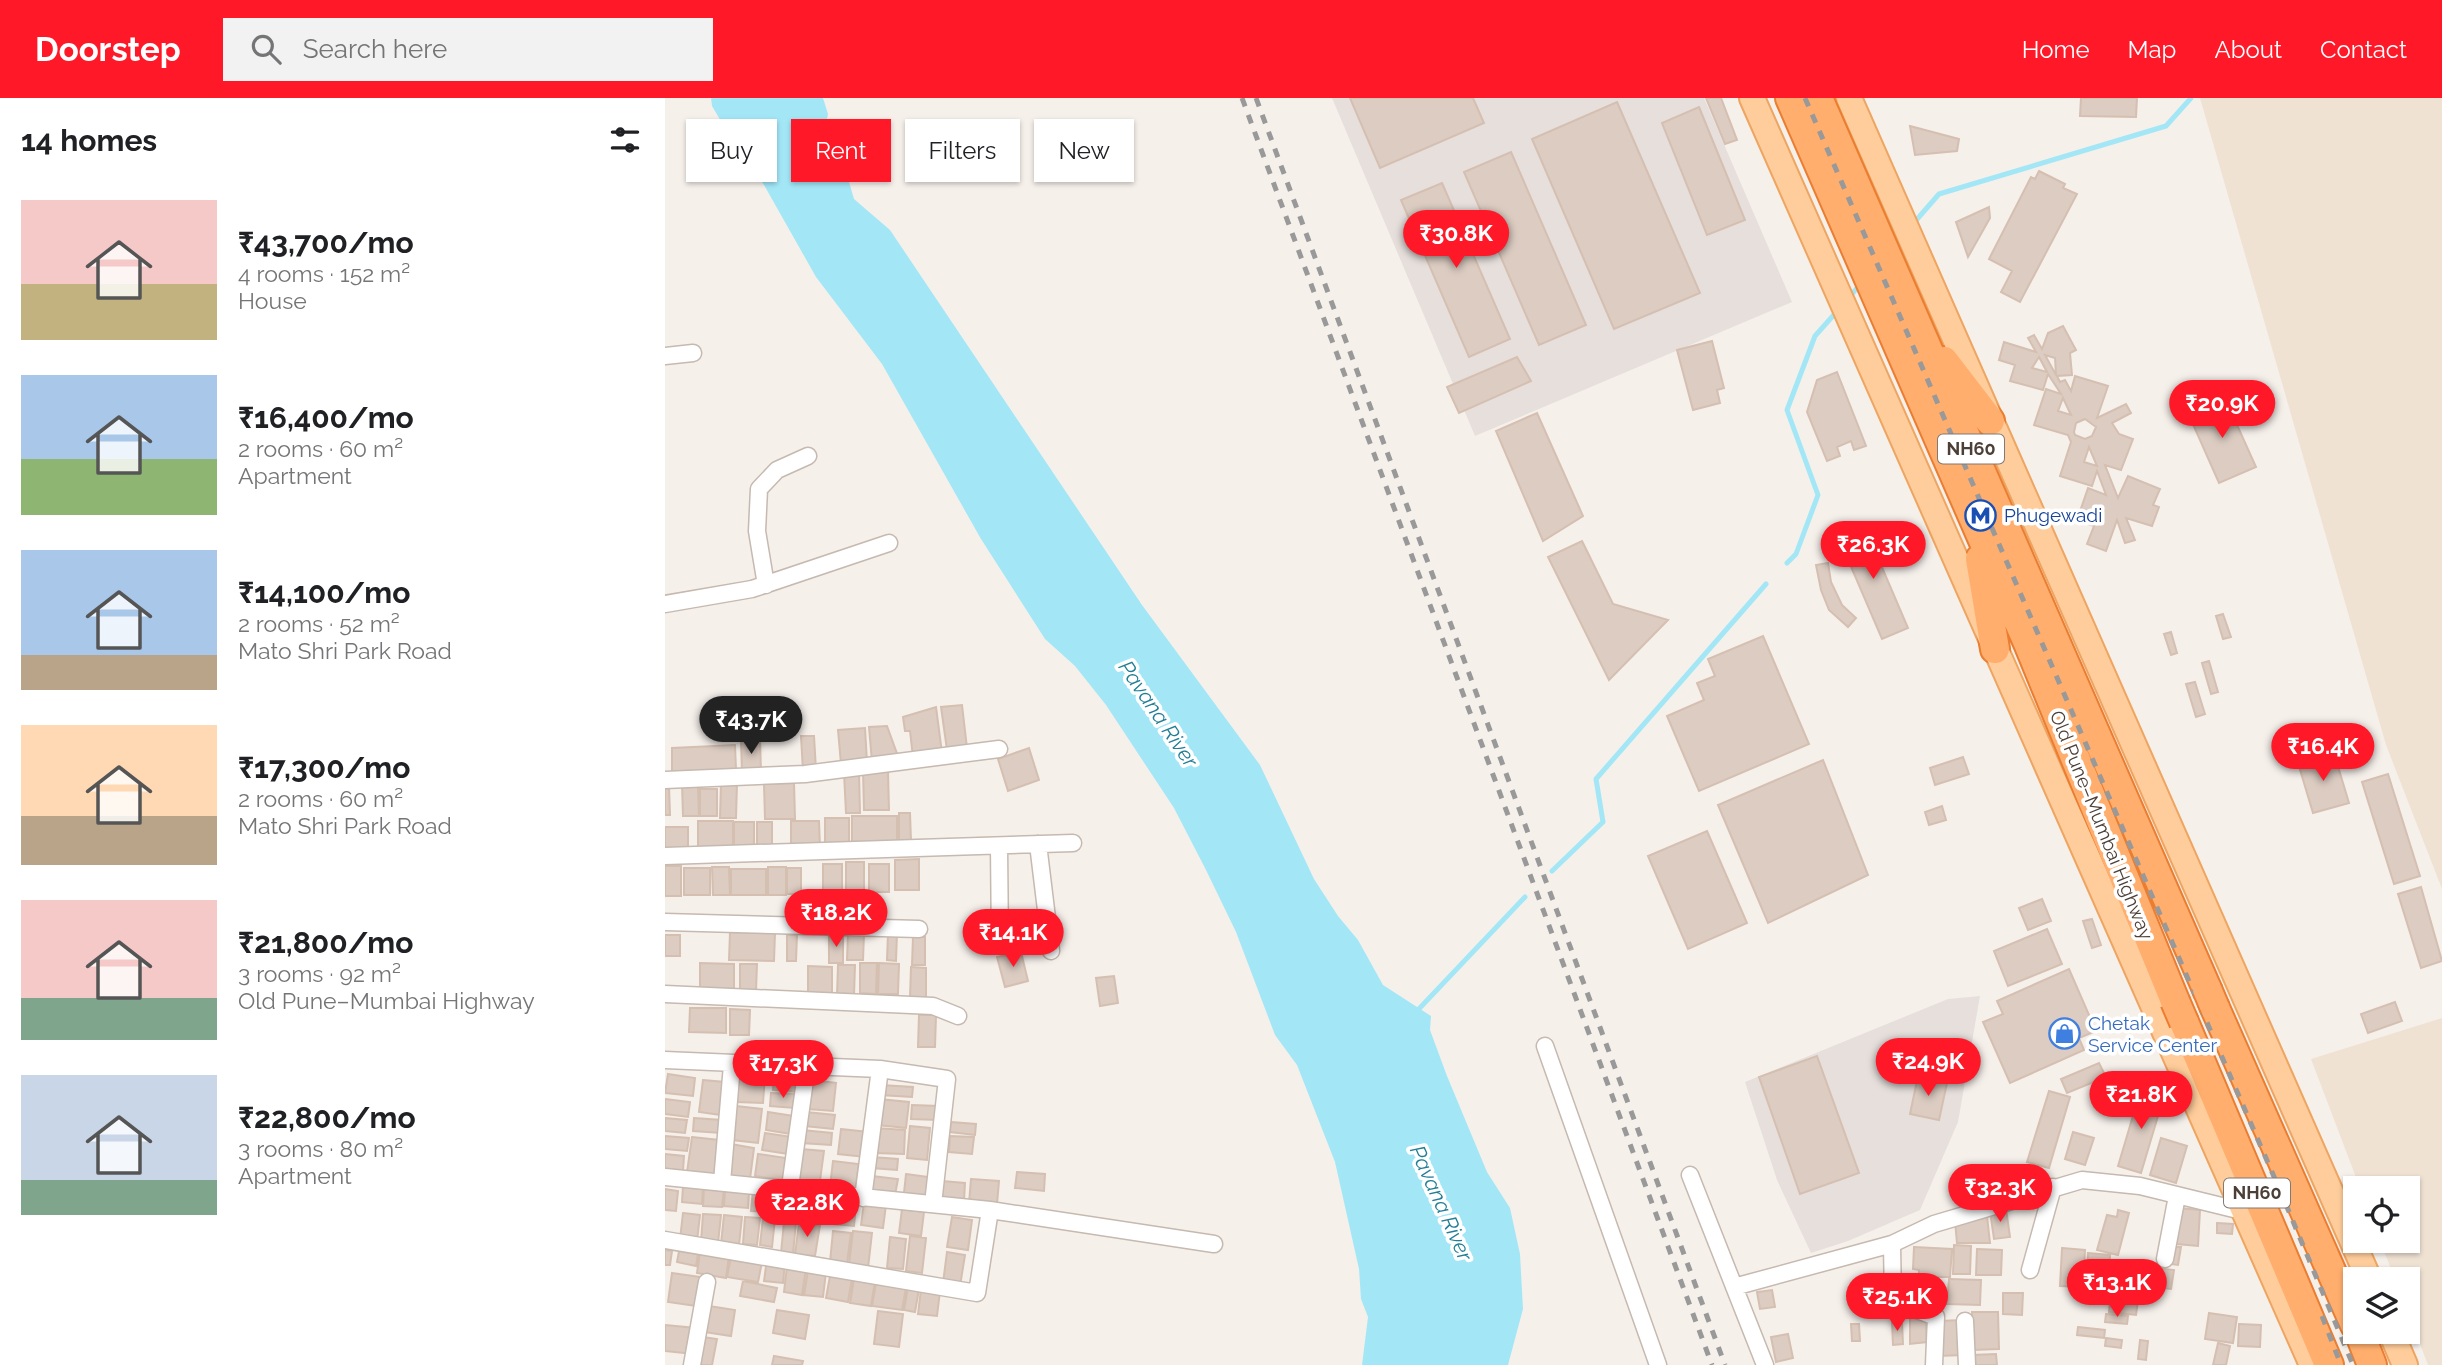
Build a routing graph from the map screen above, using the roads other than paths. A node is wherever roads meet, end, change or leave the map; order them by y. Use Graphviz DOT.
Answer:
graph roads {
  1 [pos="1752,98"];
  2 [pos="1790,98"];
  3 [pos="1818,98"];
  4 [pos="1849,98"];
  5 [pos="1917,325"];
  6 [pos="693,353"];
  7 [pos="665,356"];
  8 [pos="1990,421"];
  9 [pos="808,456"];
  10 [pos="1974,518"];
  11 [pos="889,542"];
  12 [pos="765,585"];
  13 [pos="665,604"];
  14 [pos="1995,649"];
  15 [pos="999,749"];
  16 [pos="665,780"];
  17 [pos="1073,843"];
  18 [pos="1038,844"];
  19 [pos="999,846"];
  20 [pos="665,856"];
  21 [pos="665,922"];
  22 [pos="919,929"];
  23 [pos="1000,945"];
  24 [pos="1051,951"];
  25 [pos="2238,985"];
  26 [pos="665,994"];
  27 [pos="2173,1014"];
  28 [pos="958,1016"];
  29 [pos="1545,1046"];
  30 [pos="665,1060"];
  31 [pos="732,1065"];
  32 [pos="807,1066"];
  33 [pos="880,1069"];
  34 [pos="1690,1175"];
  35 [pos="665,1177"];
  36 [pos="722,1182"];
  37 [pos="790,1187"];
  38 [pos="2053,1187"];
  39 [pos="2177,1196"];
  40 [pos="863,1198"];
  41 [pos="933,1204"];
  42 [pos="990,1210"];
  43 [pos="2246,1212"];
  44 [pos="665,1240"];
  45 [pos="1214,1244"];
  46 [pos="1892,1244"];
  47 [pos="2165,1259"];
  48 [pos="2363,1267"];
  49 [pos="2030,1270"];
  50 [pos="707,1282"];
  51 [pos="1734,1287"];
  52 [pos="2343,1298"];
  53 [pos="1965,1321"];
  54 [pos="2363,1344"];
  55 [pos="2396,1344"];
  56 [pos="692,1365"];
  57 [pos="1658,1365"];
  58 [pos="1765,1365"];
  59 [pos="1934,1365"];
  60 [pos="1967,1365"];
  61 [pos="2312,1365"];
  62 [pos="2329,1365"];
  63 [pos="2372,1365"];
  64 [pos="2405,1365"];
  1 -- 14 [label="main road"];
  2 -- 10 [label="highway, Old Pune–Mumbai Highway / NH60"];
  3 -- 5 [label="highway, Old Pune–Mumbai Highway / NH60"];
  4 -- 8 [label="main road"];
  5 -- 8 [label="highway"];
  5 -- 52 [label="highway, Old Pune–Mumbai Highway / NH60"];
  6 -- 7 [label="street"];
  8 -- 25 [label="main road"];
  9 -- 12 [label="street"];
  10 -- 14 [label="highway"];
  10 -- 27 [label="highway, Old Pune–Mumbai Highway / NH60"];
  11 -- 12 [label="street"];
  12 -- 13 [label="street"];
  14 -- 27 [label="main road"];
  15 -- 16 [label="street"];
  17 -- 18 [label="street"];
  18 -- 19 [label="street"];
  18 -- 24 [label="street"];
  19 -- 20 [label="street"];
  19 -- 23 [label="street"];
  21 -- 22 [label="street"];
  25 -- 27 [label="main road"];
  25 -- 48 [label="main road"];
  26 -- 28 [label="street"];
  27 -- 43 [label="main road"];
  27 -- 62 [label="highway, Old Pune–Mumbai Highway / NH60"];
  29 -- 57 [label="street"];
  30 -- 31 [label="street"];
  31 -- 32 [label="street"];
  31 -- 36 [label="street"];
  32 -- 33 [label="street"];
  32 -- 37 [label="street"];
  33 -- 40 [label="street"];
  33 -- 41 [label="street"];
  34 -- 51 [label="street"];
  35 -- 36 [label="street"];
  36 -- 37 [label="street"];
  37 -- 40 [label="street"];
  38 -- 39 [label="street"];
  38 -- 46 [label="street"];
  38 -- 49 [label="street"];
  39 -- 43 [label="street"];
  39 -- 47 [label="street"];
  40 -- 41 [label="street"];
  41 -- 42 [label="street"];
  42 -- 44 [label="street"];
  42 -- 45 [label="street"];
  43 -- 61 [label="main road"];
  46 -- 51 [label="street"];
  46 -- 59 [label="street"];
  50 -- 56 [label="street"];
  51 -- 58 [label="street"];
  53 -- 60 [label="street"];
  54 -- 63 [label="highway"];
  55 -- 64 [label="main road"];
}
